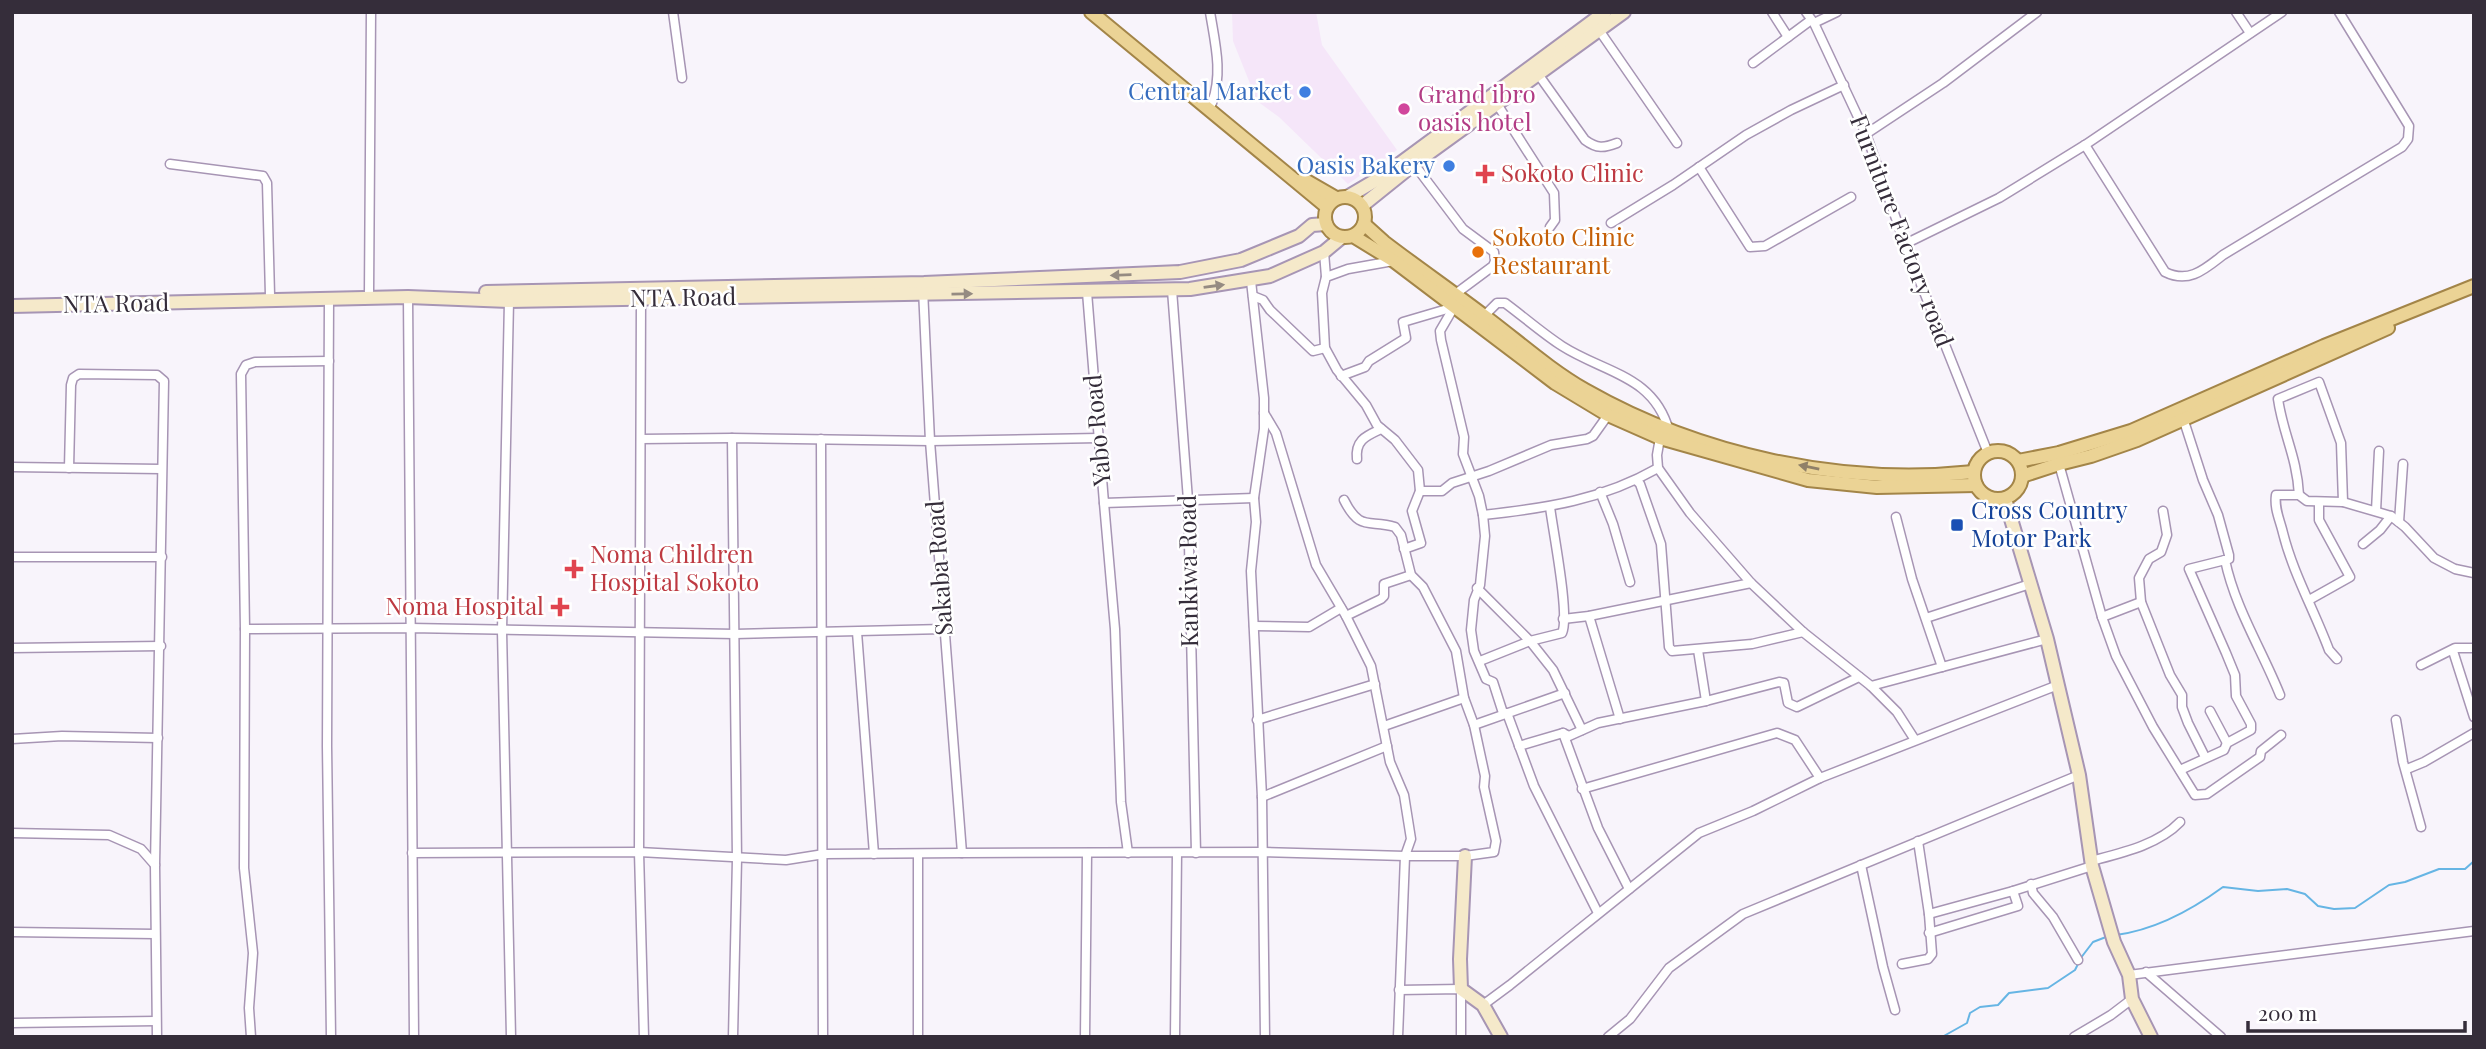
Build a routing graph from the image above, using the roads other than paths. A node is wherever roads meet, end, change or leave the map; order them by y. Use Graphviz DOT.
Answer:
graph roads {
  1 [pos="371,12"];
  2 [pos="673,12"];
  3 [pos="1091,12"];
  4 [pos="1104,12"];
  5 [pos="1210,12"];
  6 [pos="1605,12"];
  7 [pos="1624,12"];
  8 [pos="1772,12"];
  9 [pos="1837,12"];
  10 [pos="2037,12"];
  11 [pos="2236,12"];
  12 [pos="2282,12"];
  13 [pos="2339,12"];
  14 [pos="1810,18"];
  15 [pos="1600,30"];
  16 [pos="2250,33"];
  17 [pos="1787,37"];
  18 [pos="1752,63"];
  19 [pos="1538,74"];
  20 [pos="682,78"];
  21 [pos="1844,85"];
  22 [pos="1212,103"];
  23 [pos="1497,104"];
  24 [pos="1866,134"];
  25 [pos="1617,142"];
  26 [pos="1677,143"];
  27 [pos="2085,145"];
  28 [pos="170,164"];
  29 [pos="1414,164"];
  30 [pos="1699,167"];
  31 [pos="1851,197"];
  32 [pos="1337,201"];
  33 [pos="1363,205"];
  34 [pos="1326,223"];
  35 [pos="1611,223"];
  36 [pos="1364,224"];
  37 [pos="1550,227"];
  38 [pos="1347,236"];
  39 [pos="1905,244"];
  40 [pos="1324,252"];
  41 [pos="1394,261"];
  42 [pos="1326,277"];
  43 [pos="1251,281"];
  44 [pos="2474,286"];
  45 [pos="923,289"];
  46 [pos="1172,290"];
  47 [pos="1087,292"];
  48 [pos="369,294"];
  49 [pos="270,295"];
  50 [pos="2474,295"];
  51 [pos="1254,296"];
  52 [pos="12,298"];
  53 [pos="408,298"];
  54 [pos="640,298"];
  55 [pos="330,299"];
  56 [pos="509,301"];
  57 [pos="1454,301"];
  58 [pos="12,306"];
  59 [pos="1484,316"];
  60 [pos="1325,348"];
  61 [pos="329,361"];
  62 [pos="1341,376"];
  63 [pos="1264,413"];
  64 [pos="1608,415"];
  65 [pos="2183,418"];
  66 [pos="1381,429"];
  67 [pos="1664,434"];
  68 [pos="732,438"];
  69 [pos="1099,438"];
  70 [pos="640,439"];
  71 [pos="821,439"];
  72 [pos="930,441"];
  73 [pos="2379,451"];
  74 [pos="1988,453"];
  75 [pos="1357,459"];
  76 [pos="2018,461"];
  77 [pos="2059,464"];
  78 [pos="2403,464"];
  79 [pos="12,467"];
  80 [pos="69,468"];
  81 [pos="1658,468"];
  82 [pos="161,469"];
  83 [pos="1974,472"];
  84 [pos="1471,476"];
  85 [pos="2022,476"];
  86 [pos="1636,480"];
  87 [pos="1976,485"];
  88 [pos="1420,491"];
  89 [pos="1600,492"];
  90 [pos="2299,495"];
  91 [pos="1254,499"];
  92 [pos="2005,499"];
  93 [pos="1188,500"];
  94 [pos="1343,500"];
  95 [pos="2319,502"];
  96 [pos="2343,502"];
  97 [pos="1104,503"];
  98 [pos="1550,507"];
  99 [pos="2163,511"];
  100 [pos="2376,511"];
  101 [pos="1483,515"];
  102 [pos="2391,516"];
  103 [pos="1896,517"];
  104 [pos="2399,522"];
  105 [pos="2362,544"];
  106 [pos="1404,549"];
  107 [pos="12,557"];
  108 [pos="162,557"];
  109 [pos="2225,560"];
  110 [pos="2474,572"];
  111 [pos="1410,575"];
  112 [pos="1630,582"];
  113 [pos="1751,583"];
  114 [pos="2030,584"];
  115 [pos="1478,589"];
  116 [pos="2309,600"];
  117 [pos="1664,601"];
  118 [pos="2141,602"];
  119 [pos="1341,608"];
  120 [pos="1346,616"];
  121 [pos="1589,616"];
  122 [pos="2102,617"];
  123 [pos="1926,618"];
  124 [pos="1563,619"];
  125 [pos="1254,626"];
  126 [pos="410,628"];
  127 [pos="245,629"];
  128 [pos="944,629"];
  129 [pos="328,630"];
  130 [pos="502,631"];
  131 [pos="640,631"];
  132 [pos="821,632"];
  133 [pos="857,632"];
  134 [pos="1803,632"];
  135 [pos="735,634"];
  136 [pos="2047,639"];
  137 [pos="1530,641"];
  138 [pos="161,646"];
  139 [pos="12,648"];
  140 [pos="2474,648"];
  141 [pos="1698,650"];
  142 [pos="2453,650"];
  143 [pos="2337,659"];
  144 [pos="1480,661"];
  145 [pos="2421,665"];
  146 [pos="1942,667"];
  147 [pos="1859,677"];
  148 [pos="1375,684"];
  149 [pos="2058,685"];
  150 [pos="1871,686"];
  151 [pos="1565,693"];
  152 [pos="2280,695"];
  153 [pos="1464,698"];
  154 [pos="1706,701"];
  155 [pos="2210,711"];
  156 [pos="1507,713"];
  157 [pos="2474,717"];
  158 [pos="1620,719"];
  159 [pos="1257,720"];
  160 [pos="2396,720"];
  161 [pos="1474,725"];
  162 [pos="1384,726"];
  163 [pos="1582,730"];
  164 [pos="1563,733"];
  165 [pos="2474,733"];
  166 [pos="2281,735"];
  167 [pos="158,738"];
  168 [pos="12,739"];
  169 [pos="1915,740"];
  170 [pos="2227,743"];
  171 [pos="1387,746"];
  172 [pos="1518,747"];
  173 [pos="2205,757"];
  174 [pos="2407,769"];
  175 [pos="2180,771"];
  176 [pos="2079,775"];
  177 [pos="1820,778"];
  178 [pos="1582,789"];
  179 [pos="1262,797"];
  180 [pos="2180,822"];
  181 [pos="2421,827"];
  182 [pos="12,833"];
  183 [pos="1918,841"];
  184 [pos="506,851"];
  185 [pos="639,852"];
  186 [pos="1264,852"];
  187 [pos="412,853"];
  188 [pos="962,853"];
  189 [pos="1087,853"];
  190 [pos="1128,853"];
  191 [pos="1177,853"];
  192 [pos="1196,853"];
  193 [pos="874,854"];
  194 [pos="824,855"];
  195 [pos="918,855"];
  196 [pos="1405,856"];
  197 [pos="1465,856"];
  198 [pos="737,859"];
  199 [pos="2092,863"];
  200 [pos="155,865"];
  201 [pos="1861,865"];
  202 [pos="2031,884"];
  203 [pos="1629,889"];
  204 [pos="2013,891"];
  205 [pos="1598,913"];
  206 [pos="1929,914"];
  207 [pos="2474,931"];
  208 [pos="12,932"];
  209 [pos="1929,933"];
  210 [pos="155,934"];
  211 [pos="2078,960"];
  212 [pos="1902,964"];
  213 [pos="2146,972"];
  214 [pos="2129,975"];
  215 [pos="1461,989"];
  216 [pos="1399,990"];
  217 [pos="2132,999"];
  218 [pos="1483,1005"];
  219 [pos="1895,1010"];
  220 [pos="156,1021"];
  221 [pos="12,1023"];
  222 [pos="157,1037"];
  223 [pos="251,1037"];
  224 [pos="331,1037"];
  225 [pos="414,1037"];
  226 [pos="511,1037"];
  227 [pos="645,1037"];
  228 [pos="733,1037"];
  229 [pos="822,1037"];
  230 [pos="918,1037"];
  231 [pos="1085,1037"];
  232 [pos="1175,1037"];
  233 [pos="1265,1037"];
  234 [pos="1398,1037"];
  235 [pos="1461,1037"];
  236 [pos="1501,1037"];
  237 [pos="1608,1037"];
  238 [pos="2075,1037"];
  239 [pos="2151,1037"];
  240 [pos="2221,1037"];
  1 -- 48 [label="street"];
  2 -- 20 [label="street"];
  3 -- 32 [label="main road"];
  4 -- 22 [label="main road"];
  5 -- 22 [label="street"];
  6 -- 32 [label="main road"];
  7 -- 15 [label="main road"];
  8 -- 17 [label="street"];
  9 -- 14 [label="street"];
  10 -- 24 [label="street"];
  11 -- 16 [label="street"];
  12 -- 16 [label="street"];
  13 -- 27 [label="street"];
  14 -- 17 [label="street"];
  14 -- 21 [label="street, Furniture Factory road"];
  15 -- 19 [label="main road"];
  15 -- 26 [label="street"];
  16 -- 27 [label="street"];
  17 -- 18 [label="street"];
  19 -- 23 [label="main road"];
  19 -- 25 [label="street"];
  21 -- 24 [label="street, Furniture Factory road"];
  21 -- 30 [label="street"];
  22 -- 32 [label="main road"];
  23 -- 29 [label="main road"];
  23 -- 37 [label="street"];
  24 -- 39 [label="street, Furniture Factory road"];
  27 -- 39 [label="street"];
  28 -- 49 [label="street"];
  29 -- 33 [label="main road"];
  29 -- 57 [label="street"];
  30 -- 31 [label="street"];
  30 -- 35 [label="street"];
  32 -- 33 [label="main road"];
  32 -- 34 [label="main road"];
  33 -- 36 [label="main road"];
  34 -- 38 [label="main road"];
  34 -- 45 [label="main road, NTA Road, one-way"];
  36 -- 38 [label="main road"];
  36 -- 57 [label="main road"];
  38 -- 40 [label="main road, NTA Road"];
  38 -- 41 [label="main road"];
  39 -- 74 [label="street, Furniture Factory road"];
  40 -- 42 [label="street"];
  40 -- 43 [label="main road, NTA Road"];
  41 -- 42 [label="street"];
  41 -- 57 [label="main road"];
  42 -- 60 [label="street"];
  46 -- 43 [label="main road, NTA Road, one-way"];
  43 -- 51 [label="street"];
  44 -- 76 [label="main road"];
  45 -- 47 [label="main road, NTA Road, one-way"];
  45 -- 48 [label="main road, NTA Road"];
  45 -- 54 [label="main road, NTA Road"];
  45 -- 72 [label="street, Sakaba Road"];
  46 -- 47 [label="main road, NTA Road"];
  46 -- 93 [label="street, Kankiwa Road"];
  47 -- 69 [label="street, Yabo Road"];
  48 -- 49 [label="main road, NTA Road"];
  49 -- 52 [label="main road, NTA Road"];
  50 -- 65 [label="main road"];
  51 -- 60 [label="street"];
  51 -- 63 [label="street"];
  53 -- 55 [label="main road, NTA Road"];
  53 -- 56 [label="main road, NTA Road"];
  53 -- 126 [label="street"];
  54 -- 56 [label="main road, NTA Road"];
  54 -- 70 [label="street"];
  55 -- 58 [label="main road, NTA Road"];
  55 -- 61 [label="street"];
  56 -- 130 [label="street"];
  57 -- 59 [label="main road"];
  57 -- 62 [label="street"];
  57 -- 64 [label="main road"];
  57 -- 84 [label="street"];
  59 -- 67 [label="main road"];
  59 -- 67 [label="street"];
  60 -- 62 [label="street"];
  61 -- 127 [label="street"];
  61 -- 129 [label="street"];
  62 -- 66 [label="street"];
  63 -- 91 [label="street"];
  63 -- 119 [label="street"];
  64 -- 67 [label="main road"];
  64 -- 84 [label="street"];
  65 -- 77 [label="main road"];
  65 -- 109 [label="street"];
  66 -- 75 [label="street"];
  66 -- 88 [label="street"];
  67 -- 81 [label="street"];
  83 -- 67 [label="main road, one-way"];
  67 -- 87 [label="main road"];
  68 -- 70 [label="street"];
  68 -- 71 [label="street"];
  68 -- 135 [label="street"];
  69 -- 72 [label="street"];
  69 -- 97 [label="street, Yabo Road"];
  70 -- 131 [label="street"];
  71 -- 72 [label="street"];
  71 -- 132 [label="street"];
  72 -- 128 [label="street, Sakaba Road"];
  73 -- 100 [label="street"];
  74 -- 76 [label="main road"];
  74 -- 83 [label="main road"];
  76 -- 85 [label="main road"];
  77 -- 85 [label="main road"];
  77 -- 122 [label="street"];
  78 -- 104 [label="street"];
  79 -- 80 [label="street"];
  80 -- 82 [label="street"];
  80 -- 82 [label="street"];
  81 -- 86 [label="street"];
  81 -- 113 [label="street"];
  82 -- 108 [label="street"];
  83 -- 87 [label="main road"];
  84 -- 88 [label="street"];
  84 -- 101 [label="street"];
  85 -- 92 [label="main road"];
  86 -- 89 [label="street"];
  86 -- 117 [label="street"];
  87 -- 92 [label="main road"];
  88 -- 106 [label="street"];
  89 -- 98 [label="street"];
  89 -- 112 [label="street"];
  90 -- 95 [label="street"];
  90 -- 96 [label="street"];
  90 -- 116 [label="street"];
  91 -- 93 [label="street, Yabo Road"];
  91 -- 125 [label="street"];
  92 -- 114 [label="main road"];
  93 -- 97 [label="street, Yabo Road"];
  93 -- 192 [label="street, Kankiwa Road"];
  94 -- 106 [label="street"];
  95 -- 96 [label="street"];
  95 -- 116 [label="street"];
  96 -- 100 [label="street"];
  97 -- 190 [label="street"];
  98 -- 101 [label="street"];
  98 -- 124 [label="street"];
  99 -- 118 [label="street"];
  100 -- 102 [label="street"];
  101 -- 115 [label="street"];
  102 -- 104 [label="street"];
  102 -- 105 [label="street"];
  103 -- 123 [label="street"];
  104 -- 110 [label="street"];
  106 -- 111 [label="street"];
  107 -- 108 [label="street"];
  108 -- 138 [label="street"];
  109 -- 152 [label="street"];
  109 -- 170 [label="street"];
  111 -- 120 [label="street"];
  111 -- 153 [label="street"];
  113 -- 117 [label="street"];
  113 -- 134 [label="street"];
  114 -- 123 [label="street"];
  114 -- 136 [label="main road"];
  115 -- 137 [label="street"];
  115 -- 144 [label="street"];
  116 -- 143 [label="street"];
  117 -- 121 [label="street"];
  117 -- 141 [label="street"];
  118 -- 122 [label="street"];
  118 -- 173 [label="street"];
  119 -- 120 [label="street"];
  119 -- 125 [label="street"];
  120 -- 148 [label="street"];
  121 -- 124 [label="street"];
  121 -- 158 [label="street"];
  122 -- 175 [label="street"];
  123 -- 146 [label="street"];
  124 -- 137 [label="street"];
  125 -- 159 [label="street"];
  126 -- 129 [label="street"];
  126 -- 130 [label="street"];
  126 -- 187 [label="street"];
  127 -- 129 [label="street"];
  127 -- 223 [label="street"];
  128 -- 133 [label="street"];
  128 -- 188 [label="street, Sakaba Road"];
  129 -- 224 [label="street"];
  130 -- 131 [label="street"];
  130 -- 184 [label="street"];
  131 -- 135 [label="street"];
  131 -- 185 [label="street"];
  132 -- 133 [label="street"];
  132 -- 135 [label="street"];
  132 -- 194 [label="street"];
  133 -- 193 [label="street"];
  134 -- 141 [label="street"];
  134 -- 147 [label="street"];
  135 -- 198 [label="street"];
  136 -- 146 [label="street"];
  136 -- 149 [label="main road"];
  137 -- 144 [label="street"];
  137 -- 151 [label="street"];
  138 -- 139 [label="street"];
  138 -- 167 [label="street"];
  140 -- 142 [label="street"];
  141 -- 154 [label="street"];
  142 -- 145 [label="street"];
  142 -- 157 [label="street"];
  144 -- 156 [label="street"];
  146 -- 150 [label="street"];
  147 -- 150 [label="street"];
  147 -- 154 [label="street"];
  148 -- 159 [label="street"];
  148 -- 162 [label="street"];
  149 -- 169 [label="street"];
  149 -- 176 [label="main road"];
  150 -- 169 [label="street"];
  151 -- 156 [label="street"];
  151 -- 163 [label="street"];
  153 -- 161 [label="street"];
  153 -- 162 [label="street"];
  154 -- 158 [label="street"];
  155 -- 170 [label="street"];
  156 -- 161 [label="street"];
  156 -- 172 [label="street"];
  158 -- 163 [label="street"];
  159 -- 179 [label="street"];
  160 -- 174 [label="street"];
  161 -- 197 [label="street"];
  162 -- 171 [label="street"];
  163 -- 164 [label="street"];
  164 -- 172 [label="street"];
  164 -- 178 [label="street"];
  165 -- 174 [label="street"];
  166 -- 175 [label="street"];
  167 -- 168 [label="street"];
  167 -- 200 [label="street"];
  169 -- 177 [label="street"];
  170 -- 173 [label="street"];
  171 -- 179 [label="street"];
  171 -- 196 [label="street"];
  172 -- 205 [label="street"];
  173 -- 175 [label="street"];
  174 -- 181 [label="street"];
  176 -- 183 [label="street"];
  176 -- 199 [label="main road"];
  177 -- 178 [label="street"];
  177 -- 203 [label="street"];
  178 -- 203 [label="street"];
  179 -- 186 [label="street"];
  180 -- 199 [label="street"];
  182 -- 200 [label="street"];
  183 -- 201 [label="street"];
  183 -- 206 [label="street"];
  184 -- 185 [label="street"];
  184 -- 187 [label="street"];
  184 -- 226 [label="street"];
  185 -- 198 [label="street"];
  185 -- 227 [label="street"];
  186 -- 192 [label="street"];
  186 -- 196 [label="street"];
  186 -- 233 [label="street"];
  187 -- 225 [label="street"];
  188 -- 189 [label="street"];
  188 -- 195 [label="street"];
  189 -- 190 [label="street"];
  189 -- 231 [label="street"];
  190 -- 191 [label="street"];
  191 -- 192 [label="street"];
  191 -- 232 [label="street"];
  193 -- 194 [label="street"];
  193 -- 195 [label="street"];
  194 -- 198 [label="street"];
  194 -- 229 [label="street"];
  195 -- 230 [label="street"];
  196 -- 197 [label="street"];
  196 -- 216 [label="street"];
  197 -- 215 [label="main road"];
  198 -- 228 [label="street"];
  199 -- 202 [label="street"];
  199 -- 214 [label="main road"];
  200 -- 210 [label="street"];
  201 -- 219 [label="street"];
  201 -- 237 [label="street"];
  202 -- 204 [label="street"];
  202 -- 211 [label="street"];
  203 -- 205 [label="street"];
  204 -- 206 [label="street"];
  204 -- 209 [label="street"];
  205 -- 218 [label="street"];
  206 -- 209 [label="street"];
  207 -- 213 [label="street"];
  208 -- 210 [label="street"];
  209 -- 212 [label="street"];
  210 -- 220 [label="street"];
  213 -- 214 [label="street"];
  213 -- 240 [label="street"];
  214 -- 217 [label="main road"];
  215 -- 216 [label="street"];
  215 -- 218 [label="main road"];
  215 -- 235 [label="street"];
  216 -- 234 [label="street"];
  217 -- 238 [label="street"];
  217 -- 239 [label="main road"];
  218 -- 236 [label="main road"];
  220 -- 221 [label="street"];
  220 -- 222 [label="street"];
}
